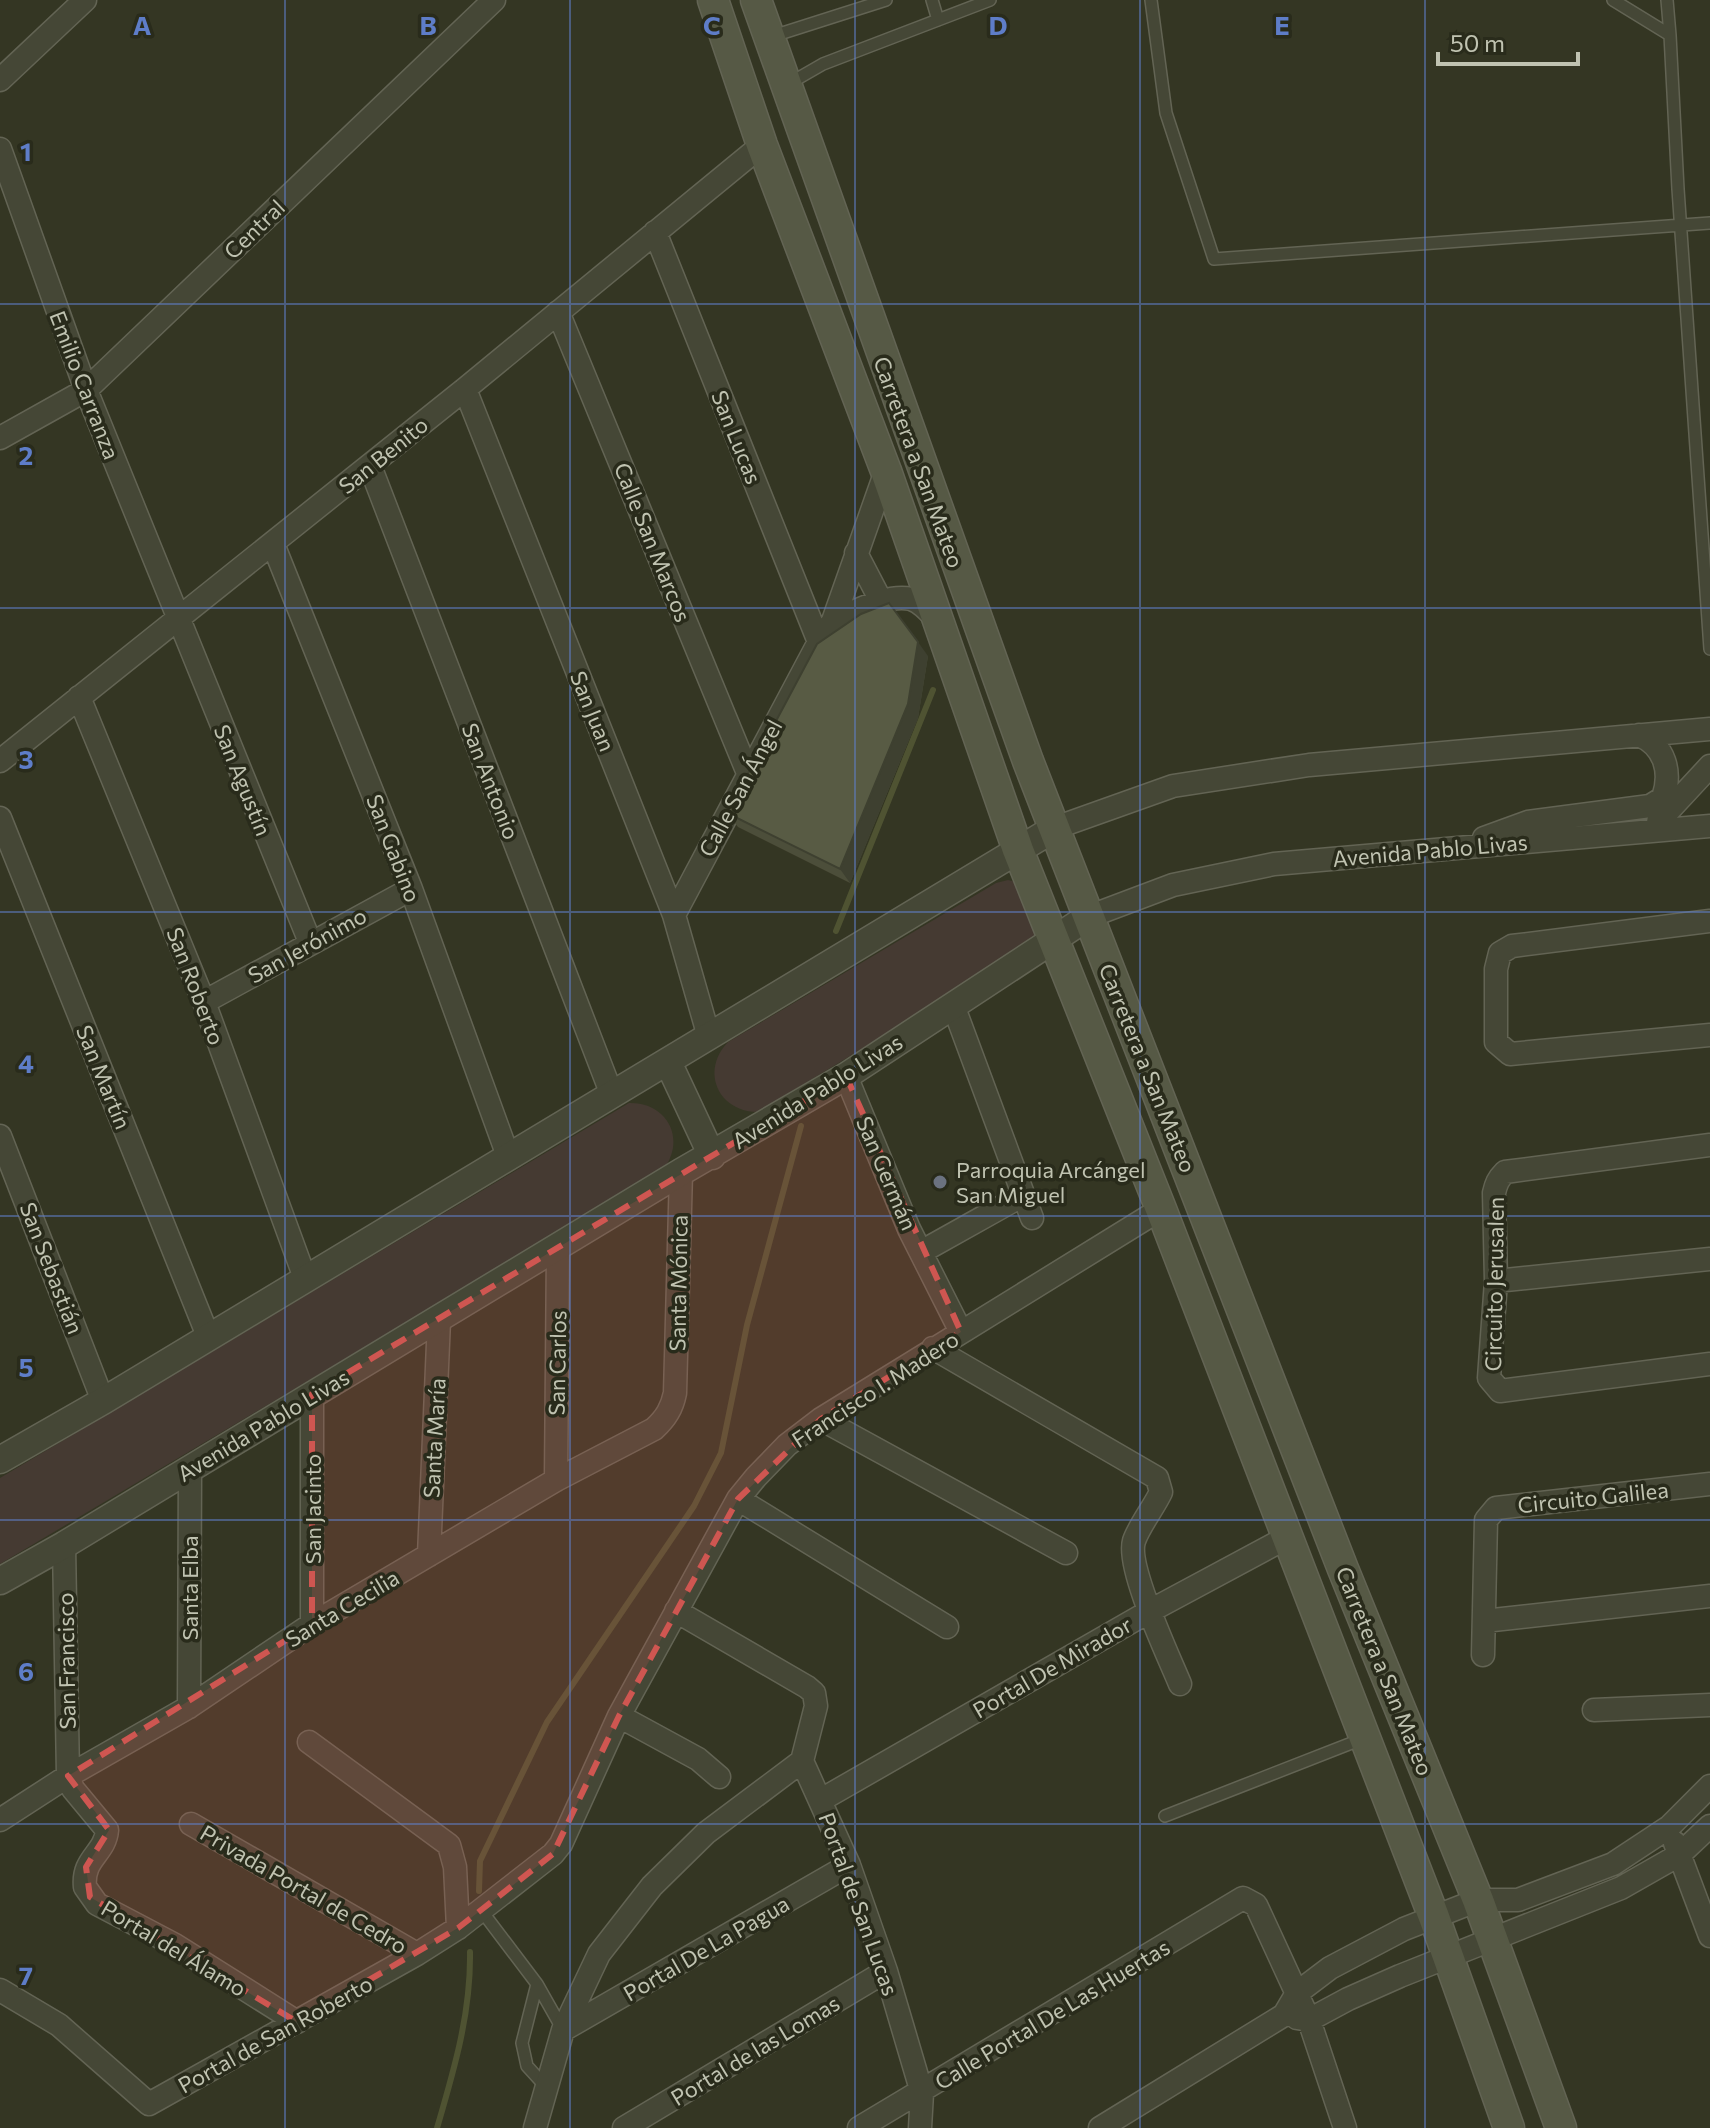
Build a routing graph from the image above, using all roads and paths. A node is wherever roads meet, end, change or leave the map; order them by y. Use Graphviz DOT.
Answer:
graph roads {
  1 [pos="85,0"];
  2 [pos="494,0"];
  3 [pos="713,0"];
  4 [pos="750,0"];
  5 [pos="756,0"];
  6 [pos="886,0"];
  7 [pos="932,0"];
  8 [pos="990,0"];
  9 [pos="1151,0"];
  10 [pos="1613,0"];
  11 [pos="1667,0"];
  12 [pos="938,20"];
  13 [pos="1670,35"];
  14 [pos="769,38"];
  15 [pos="0,80"];
  16 [pos="786,85"];
  17 [pos="762,145"];
  18 [pos="0,149"];
  19 [pos="833,221"];
  20 [pos="1710,223"];
  21 [pos="1680,225"];
  22 [pos="655,232"];
  23 [pos="558,312"];
  24 [pos="465,389"];
  25 [pos="86,390"];
  26 [pos="0,438"];
  27 [pos="370,466"];
  28 [pos="886,471"];
  29 [pos="273,544"];
  30 [pos="856,553"];
  31 [pos="881,601"];
  32 [pos="177,619"];
  33 [pos="833,621"];
  34 [pos="939,622"];
  35 [pos="819,642"];
  36 [pos="1710,649"];
  37 [pos="79,697"];
  38 [pos="1710,729"];
  39 [pos="1687,731"];
  40 [pos="1639,735"];
  41 [pos="1710,751"];
  42 [pos="0,761"];
  43 [pos="1710,766"];
  44 [pos="748,773"];
  45 [pos="0,818"];
  46 [pos="1710,826"];
  47 [pos="1055,828"];
  48 [pos="1649,831"];
  49 [pos="1452,848"];
  50 [pos="1018,850"];
  51 [pos="411,889"];
  52 [pos="674,915"];
  53 [pos="1088,917"];
  54 [pos="1710,921"];
  55 [pos="1054,939"];
  56 [pos="310,942"];
  57 [pos="204,1002"];
  58 [pos="953,1005"];
  59 [pos="1710,1035"];
  60 [pos="709,1037"];
  61 [pos="668,1062"];
  62 [pos="846,1076"];
  63 [pos="612,1095"];
  64 [pos="0,1136"];
  65 [pos="1710,1145"];
  66 [pos="508,1156"];
  67 [pos="712,1156"];
  68 [pos="681,1172"];
  69 [pos="1023,1195"];
  70 [pos="1161,1209"];
  71 [pos="1032,1218"];
  72 [pos="1218,1243"];
  73 [pos="558,1247"];
  74 [pos="921,1252"];
  75 [pos="1710,1259"];
  76 [pos="305,1278"];
  77 [pos="1496,1281"];
  78 [pos="439,1320"];
  79 [pos="961,1332"];
  80 [pos="208,1336"];
  81 [pos="933,1348"];
  82 [pos="1710,1364"];
  83 [pos="675,1393"];
  84 [pos="312,1394"];
  85 [pos="103,1401"];
  86 [pos="821,1419"];
  87 [pos="0,1460"];
  88 [pos="190,1469"];
  89 [pos="556,1480"];
  90 [pos="1710,1484"];
  91 [pos="738,1499"];
  92 [pos="1286,1538"];
  93 [pos="64,1545"];
  94 [pos="1066,1553"];
  95 [pos="429,1555"];
  96 [pos="1343,1569"];
  97 [pos="0,1581"];
  98 [pos="1710,1596"];
  99 [pos="676,1611"];
  100 [pos="1150,1611"];
  101 [pos="1484,1621"];
  102 [pos="312,1624"];
  103 [pos="947,1627"];
  104 [pos="1483,1655"];
  105 [pos="1180,1684"];
  106 [pos="1710,1705"];
  107 [pos="189,1707"];
  108 [pos="1594,1710"];
  109 [pos="619,1716"];
  110 [pos="1364,1738"];
  111 [pos="309,1742"];
  112 [pos="802,1761"];
  113 [pos="68,1776"];
  114 [pos="719,1777"];
  115 [pos="1710,1786"];
  116 [pos="821,1800"];
  117 [pos="1165,1816"];
  118 [pos="0,1820"];
  119 [pos="191,1824"];
  120 [pos="1710,1826"];
  121 [pos="1669,1827"];
  122 [pos="553,1854"];
  123 [pos="1679,1855"];
  124 [pos="849,1865"];
  125 [pos="1478,1900"];
  126 [pos="481,1910"];
  127 [pos="1434,1917"];
  128 [pos="458,1928"];
  129 [pos="1710,1934"];
  130 [pos="1491,1939"];
  131 [pos="417,1954"];
  132 [pos="1447,1958"];
  133 [pos="886,1971"];
  134 [pos="537,1984"];
  135 [pos="0,1990"];
  136 [pos="1297,1993"];
  137 [pos="1284,2015"];
  138 [pos="1309,2020"];
  139 [pos="297,2022"];
  140 [pos="563,2030"];
  141 [pos="547,2088"];
  142 [pos="922,2093"];
  143 [pos="535,2128"];
  144 [pos="624,2128"];
  145 [pos="859,2128"];
  146 [pos="920,2128"];
  147 [pos="1100,2128"];
  148 [pos="1344,2128"];
  149 [pos="1509,2128"];
  150 [pos="1561,2128"];
  1 -- 15 [label="street"];
  2 -- 25 [label="street, Central"];
  3 -- 17 [label="main road, Carretera a San Mateo"];
  4 -- 17 [label="main road"];
  5 -- 14 [label="main road, Carretera a San Mateo"];
  6 -- 14 [label="lane"];
  7 -- 12 [label="lane"];
  8 -- 12 [label="lane"];
  9 -- 21 [label="lane"];
  10 -- 13 [label="lane"];
  11 -- 13 [label="lane"];
  12 -- 16 [label="lane"];
  13 -- 21 [label="lane"];
  14 -- 16 [label="main road, Carretera a San Mateo"];
  16 -- 19 [label="main road, Carretera a San Mateo"];
  17 -- 19 [label="main road"];
  17 -- 22 [label="street, San Benito"];
  17 -- 28 [label="main road, Carretera a San Mateo"];
  18 -- 25 [label="street, Emilio Carranza"];
  19 -- 47 [label="main road, Carretera a San Mateo"];
  20 -- 21 [label="lane"];
  21 -- 36 [label="lane"];
  22 -- 23 [label="street, San Benito"];
  22 -- 35 [label="street, San Lucas"];
  23 -- 24 [label="street, San Benito"];
  23 -- 44 [label="street, Calle San Marcos"];
  24 -- 27 [label="street, San Benito"];
  24 -- 52 [label="street, San Juan"];
  25 -- 26 [label="street, Central"];
  25 -- 32 [label="street, Emilio Carranza"];
  27 -- 29 [label="street, San Benito"];
  27 -- 63 [label="street, San Antonio"];
  28 -- 30 [label="street, Calle San Ángel"];
  28 -- 34 [label="main road, Carretera a San Mateo"];
  29 -- 32 [label="street, San Benito"];
  29 -- 51 [label="street, San Gabino"];
  30 -- 31 [label="street"];
  30 -- 33 [label="street, Calle San Ángel"];
  31 -- 33 [label="street"];
  31 -- 34 [label="street"];
  32 -- 37 [label="street, San Benito"];
  32 -- 56 [label="street, San Agustín"];
  33 -- 35 [label="street, Calle San Ángel"];
  34 -- 50 [label="main road, Carretera a San Mateo"];
  35 -- 44 [label="street, Calle San Ángel"];
  37 -- 42 [label="street, San Benito"];
  37 -- 57 [label="street, San Roberto"];
  38 -- 39 [label="street"];
  39 -- 40 [label="street"];
  39 -- 41 [label="street"];
  40 -- 47 [label="street"];
  40 -- 49 [label="street"];
  43 -- 48 [label="street"];
  44 -- 52 [label="street, Calle San Ángel"];
  45 -- 80 [label="street, San Martín"];
  46 -- 48 [label="street, Avenida Pablo Livas"];
  47 -- 50 [label="street"];
  47 -- 53 [label="main road, Carretera a San Mateo"];
  48 -- 49 [label="street, Avenida Pablo Livas"];
  49 -- 53 [label="street, Avenida Pablo Livas"];
  50 -- 55 [label="main road, Carretera a San Mateo"];
  50 -- 60 [label="street"];
  51 -- 56 [label="street, San Jerónimo"];
  51 -- 66 [label="street, San Gabino"];
  52 -- 60 [label="street, San Juan"];
  53 -- 55 [label="street, Avenida Pablo Livas"];
  53 -- 72 [label="main road, Carretera a San Mateo"];
  54 -- 59 [label="street"];
  55 -- 58 [label="street, Avenida Pablo Livas"];
  55 -- 70 [label="main road, Carretera a San Mateo"];
  56 -- 57 [label="street, San Jerónimo"];
  57 -- 76 [label="street, San Roberto"];
  58 -- 62 [label="street, Avenida Pablo Livas"];
  58 -- 69 [label="street"];
  60 -- 61 [label="street"];
  61 -- 63 [label="street"];
  61 -- 67 [label="street"];
  62 -- 67 [label="street, Avenida Pablo Livas"];
  62 -- 74 [label="street, San Germán"];
  63 -- 66 [label="street"];
  64 -- 85 [label="street, San Sebastián"];
  65 -- 77 [label="street, Circuito Jerusalen"];
  66 -- 76 [label="street"];
  67 -- 68 [label="street, Avenida Pablo Livas"];
  68 -- 73 [label="street, Avenida Pablo Livas"];
  68 -- 83 [label="street, Santa Mónica"];
  69 -- 71 [label="street"];
  69 -- 74 [label="street, San Germán"];
  70 -- 72 [label="main road"];
  70 -- 79 [label="street, Francisco I. Madero"];
  70 -- 92 [label="main road, Carretera a San Mateo"];
  72 -- 96 [label="main road, Carretera a San Mateo"];
  73 -- 78 [label="street, Avenida Pablo Livas"];
  73 -- 89 [label="street, San Carlos"];
  74 -- 79 [label="street"];
  75 -- 77 [label="street"];
  76 -- 80 [label="street"];
  77 -- 82 [label="street, Circuito Jerusalen"];
  78 -- 84 [label="street, Avenida Pablo Livas"];
  78 -- 95 [label="street, Santa María"];
  79 -- 81 [label="street, Francisco I. Madero"];
  80 -- 85 [label="street"];
  81 -- 86 [label="street, Francisco I. Madero"];
  81 -- 100 [label="street"];
  83 -- 89 [label="street, Santa Cecilia"];
  84 -- 88 [label="street, Avenida Pablo Livas"];
  84 -- 102 [label="street, San Jacinto"];
  85 -- 87 [label="street"];
  86 -- 91 [label="street, Francisco I. Madero"];
  86 -- 94 [label="street"];
  88 -- 93 [label="street, Avenida Pablo Livas"];
  88 -- 107 [label="street, Santa Elba"];
  89 -- 95 [label="street, Santa Cecilia"];
  90 -- 101 [label="street, Circuito Galilea"];
  91 -- 99 [label="street, Francisco I. Madero"];
  91 -- 103 [label="street"];
  92 -- 96 [label="main road"];
  92 -- 100 [label="street, Portal De Mirador"];
  92 -- 110 [label="main road, Carretera a San Mateo"];
  93 -- 97 [label="street, Avenida Pablo Livas"];
  93 -- 113 [label="street, San Francisco"];
  95 -- 102 [label="street, Santa Cecilia"];
  96 -- 125 [label="main road, Carretera a San Mateo"];
  98 -- 101 [label="street"];
  99 -- 109 [label="street, Francisco I. Madero"];
  99 -- 112 [label="street"];
  100 -- 105 [label="street"];
  100 -- 116 [label="street, Portal De Mirador"];
  101 -- 104 [label="street, Circuito Galilea"];
  102 -- 107 [label="street, Santa Cecilia"];
  106 -- 108 [label="street"];
  107 -- 113 [label="street, Santa Cecilia"];
  109 -- 114 [label="street"];
  109 -- 122 [label="street, Francisco I. Madero"];
  110 -- 117 [label="lane"];
  110 -- 127 [label="main road, Carretera a San Mateo"];
  111 -- 128 [label="street"];
  112 -- 116 [label="street, Portal de San Lucas"];
  112 -- 140 [label="street"];
  113 -- 118 [label="street, Santa Cecilia"];
  113 -- 139 [label="street, Portal del Álamo"];
  115 -- 121 [label="street"];
  116 -- 124 [label="street, Portal de San Lucas"];
  119 -- 131 [label="street, Privada Portal de Cedro"];
  120 -- 123 [label="street"];
  121 -- 123 [label="street"];
  121 -- 125 [label="street"];
  122 -- 126 [label="street, Portal de San Roberto"];
  123 -- 129 [label="street"];
  123 -- 130 [label="street"];
  124 -- 133 [label="street, Portal de San Lucas"];
  124 -- 140 [label="street, Portal De La Pagua"];
  125 -- 127 [label="street"];
  125 -- 130 [label="main road, Carretera a San Mateo"];
  126 -- 128 [label="street, Portal de San Roberto"];
  126 -- 134 [label="lane"];
  127 -- 132 [label="main road, Carretera a San Mateo"];
  127 -- 136 [label="street"];
  128 -- 131 [label="street, Portal de San Roberto"];
  130 -- 132 [label="street"];
  130 -- 150 [label="main road, Carretera a San Mateo"];
  131 -- 139 [label="street, Portal de San Roberto"];
  132 -- 138 [label="street"];
  132 -- 149 [label="main road, Carretera a San Mateo"];
  133 -- 142 [label="street, Portal de San Lucas"];
  133 -- 144 [label="street, Portal de las Lomas"];
  134 -- 140 [label="lane"];
  134 -- 141 [label="lane"];
  135 -- 139 [label="street, Portal de San Roberto"];
  136 -- 137 [label="street"];
  136 -- 138 [label="street"];
  136 -- 142 [label="street, Calle Portal De Las Huertas"];
  137 -- 138 [label="street"];
  137 -- 147 [label="street"];
  138 -- 148 [label="street"];
  140 -- 141 [label="street"];
  141 -- 143 [label="street"];
  142 -- 145 [label="street, Calle Portal De Las Huertas"];
  142 -- 146 [label="street, Portal de San Lucas"];
}
